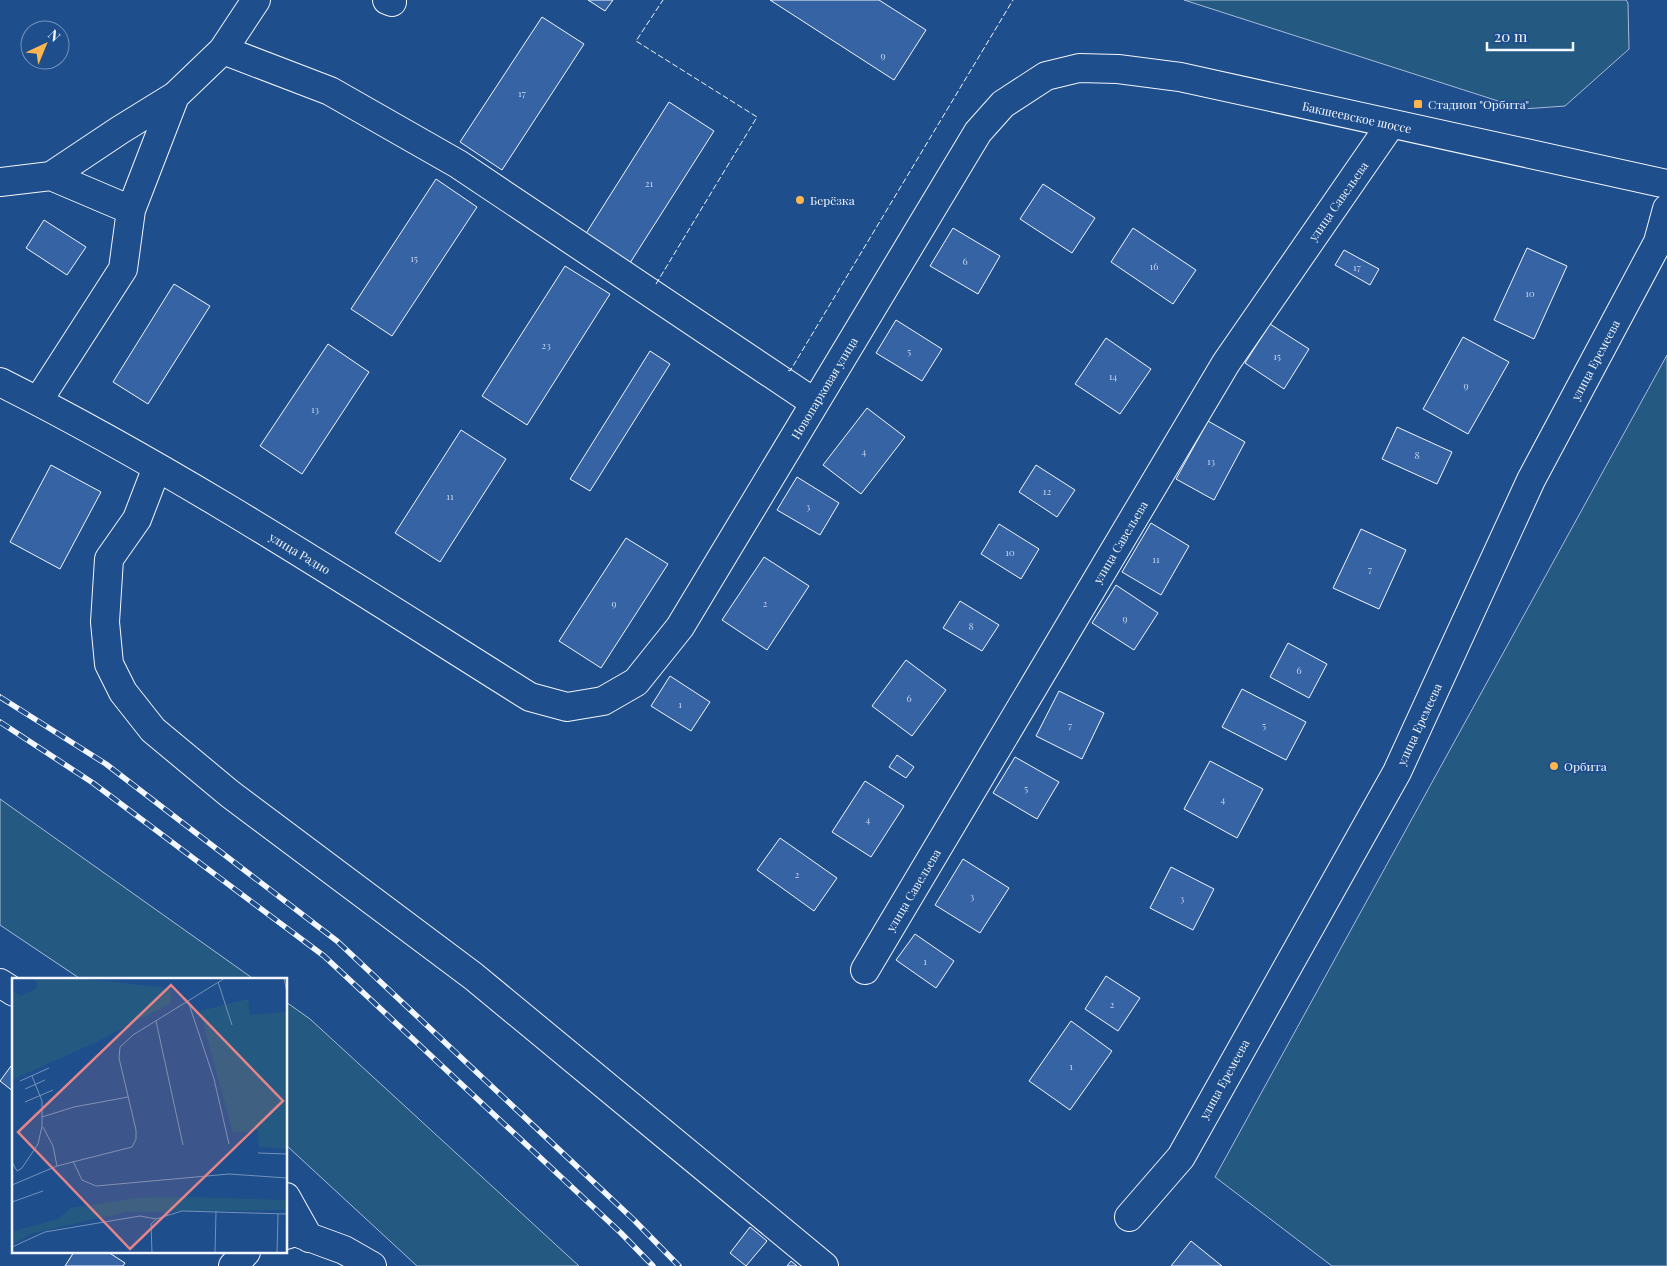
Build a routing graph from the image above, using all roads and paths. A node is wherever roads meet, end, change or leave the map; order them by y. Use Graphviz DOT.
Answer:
graph roads {
  1 [pos="256,0"];
  2 [pos="223,50"];
  3 [pos="1046,76"];
  4 [pos="175,96"];
  5 [pos="1391,124"];
  6 [pos="51,176"];
  7 [pos="0,182"];
  8 [pos="1667,184"];
  9 [pos="1667,208"];
  10 [pos="131,210"];
  11 [pos="0,382"];
  12 [pos="38,401"];
  13 [pos="815,403"];
  14 [pos="157,467"];
  15 [pos="603,701"];
  16 [pos="865,970"];
  17 [pos="0,983"];
  18 [pos="12,991"];
  19 [pos="288,1203"];
  20 [pos="1129,1217"];
  21 [pos="298,1236"];
  22 [pos="244,1254"];
  23 [pos="233,1266"];
  24 [pos="372,1266"];
  25 [pos="824,1266"];
  1 -- 2 [label="street"];
  2 -- 4 [label="street"];
  2 -- 13 [label="street"];
  3 -- 5 [label="street, Бакшеевское шоссе"];
  3 -- 13 [label="street, Новопарковая улица"];
  4 -- 6 [label="street"];
  4 -- 10 [label="street"];
  5 -- 8 [label="street, Бакшеевское шоссе"];
  5 -- 16 [label="street, улица Савельева"];
  6 -- 7 [label="street"];
  6 -- 10 [label="street"];
  9 -- 20 [label="street, улица Еремеева"];
  10 -- 12 [label="street"];
  11 -- 12 [label="street, улица Радио"];
  12 -- 14 [label="street, улица Радио"];
  13 -- 15 [label="street, Новопарковая улица"];
  14 -- 15 [label="street, улица Радио"];
  14 -- 25 [label="street"];
  17 -- 18 [label="street"];
  19 -- 21 [label="street"];
  21 -- 24 [label="street"];
  22 -- 23 [label="street"];
}
